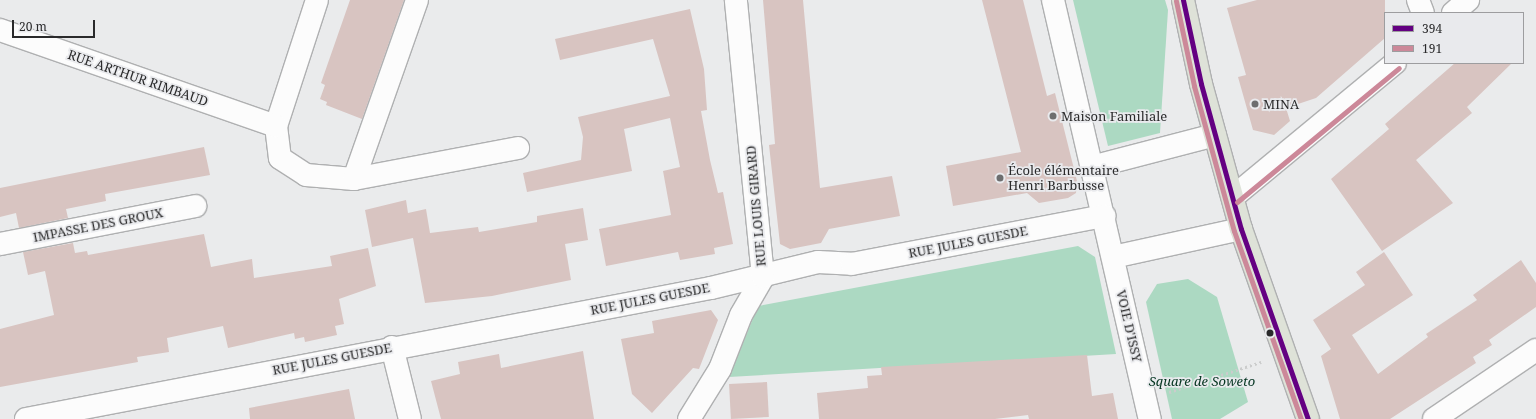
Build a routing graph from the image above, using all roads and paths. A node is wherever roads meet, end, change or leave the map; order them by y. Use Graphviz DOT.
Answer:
graph roads {
  1 [pos="317,0"];
  2 [pos="417,0"];
  3 [pos="736,0"];
  4 [pos="1053,0"];
  5 [pos="1183,0"];
  6 [pos="1418,0"];
  7 [pos="1468,0"];
  8 [pos="1423,12"];
  9 [pos="1454,12"];
  10 [pos="0,30"];
  11 [pos="1394,64"];
  12 [pos="276,126"];
  13 [pos="1215,135"];
  14 [pos="518,148"];
  15 [pos="1092,166"];
  16 [pos="354,180"];
  17 [pos="1233,197"];
  18 [pos="195,206"];
  19 [pos="1104,216"];
  20 [pos="1242,229"];
  21 [pos="0,244"];
  22 [pos="1113,257"];
  23 [pos="763,277"];
  24 [pos="392,347"];
  25 [pos="1536,350"];
  26 [pos="1238,370"];
  27 [pos="1148,409"];
  28 [pos="26,419"];
  29 [pos="410,419"];
  30 [pos="690,419"];
  31 [pos="1308,419"];
  32 [pos="1434,419"];
  1 -- 12 [label="street"];
  2 -- 16 [label="street"];
  3 -- 23 [label="street, RUE LOUIS GIRARD"];
  4 -- 15 [label="street"];
  5 -- 13 [label="main road"];
  6 -- 8 [label="street"];
  7 -- 9 [label="street"];
  10 -- 12 [label="street, RUE ARTHUR RIMBAUD"];
  11 -- 17 [label="street"];
  12 -- 16 [label="street"];
  13 -- 15 [label="street"];
  13 -- 17 [label="main road"];
  14 -- 16 [label="street"];
  15 -- 19 [label="street"];
  17 -- 20 [label="main road"];
  18 -- 21 [label="street, IMPASSE DES GROUX"];
  19 -- 22 [label="street"];
  19 -- 23 [label="street, RUE JULES GUESDE"];
  20 -- 22 [label="street"];
  20 -- 31 [label="main road"];
  22 -- 27 [label="street, VOIE D'ISSY"];
  23 -- 24 [label="street, RUE JULES GUESDE"];
  23 -- 30 [label="street, RUE LOUIS GIRARD"];
  24 -- 28 [label="street, RUE JULES GUESDE"];
  24 -- 29 [label="street"];
  25 -- 32 [label="street"];
  26 -- 27 [label="path"];
}
